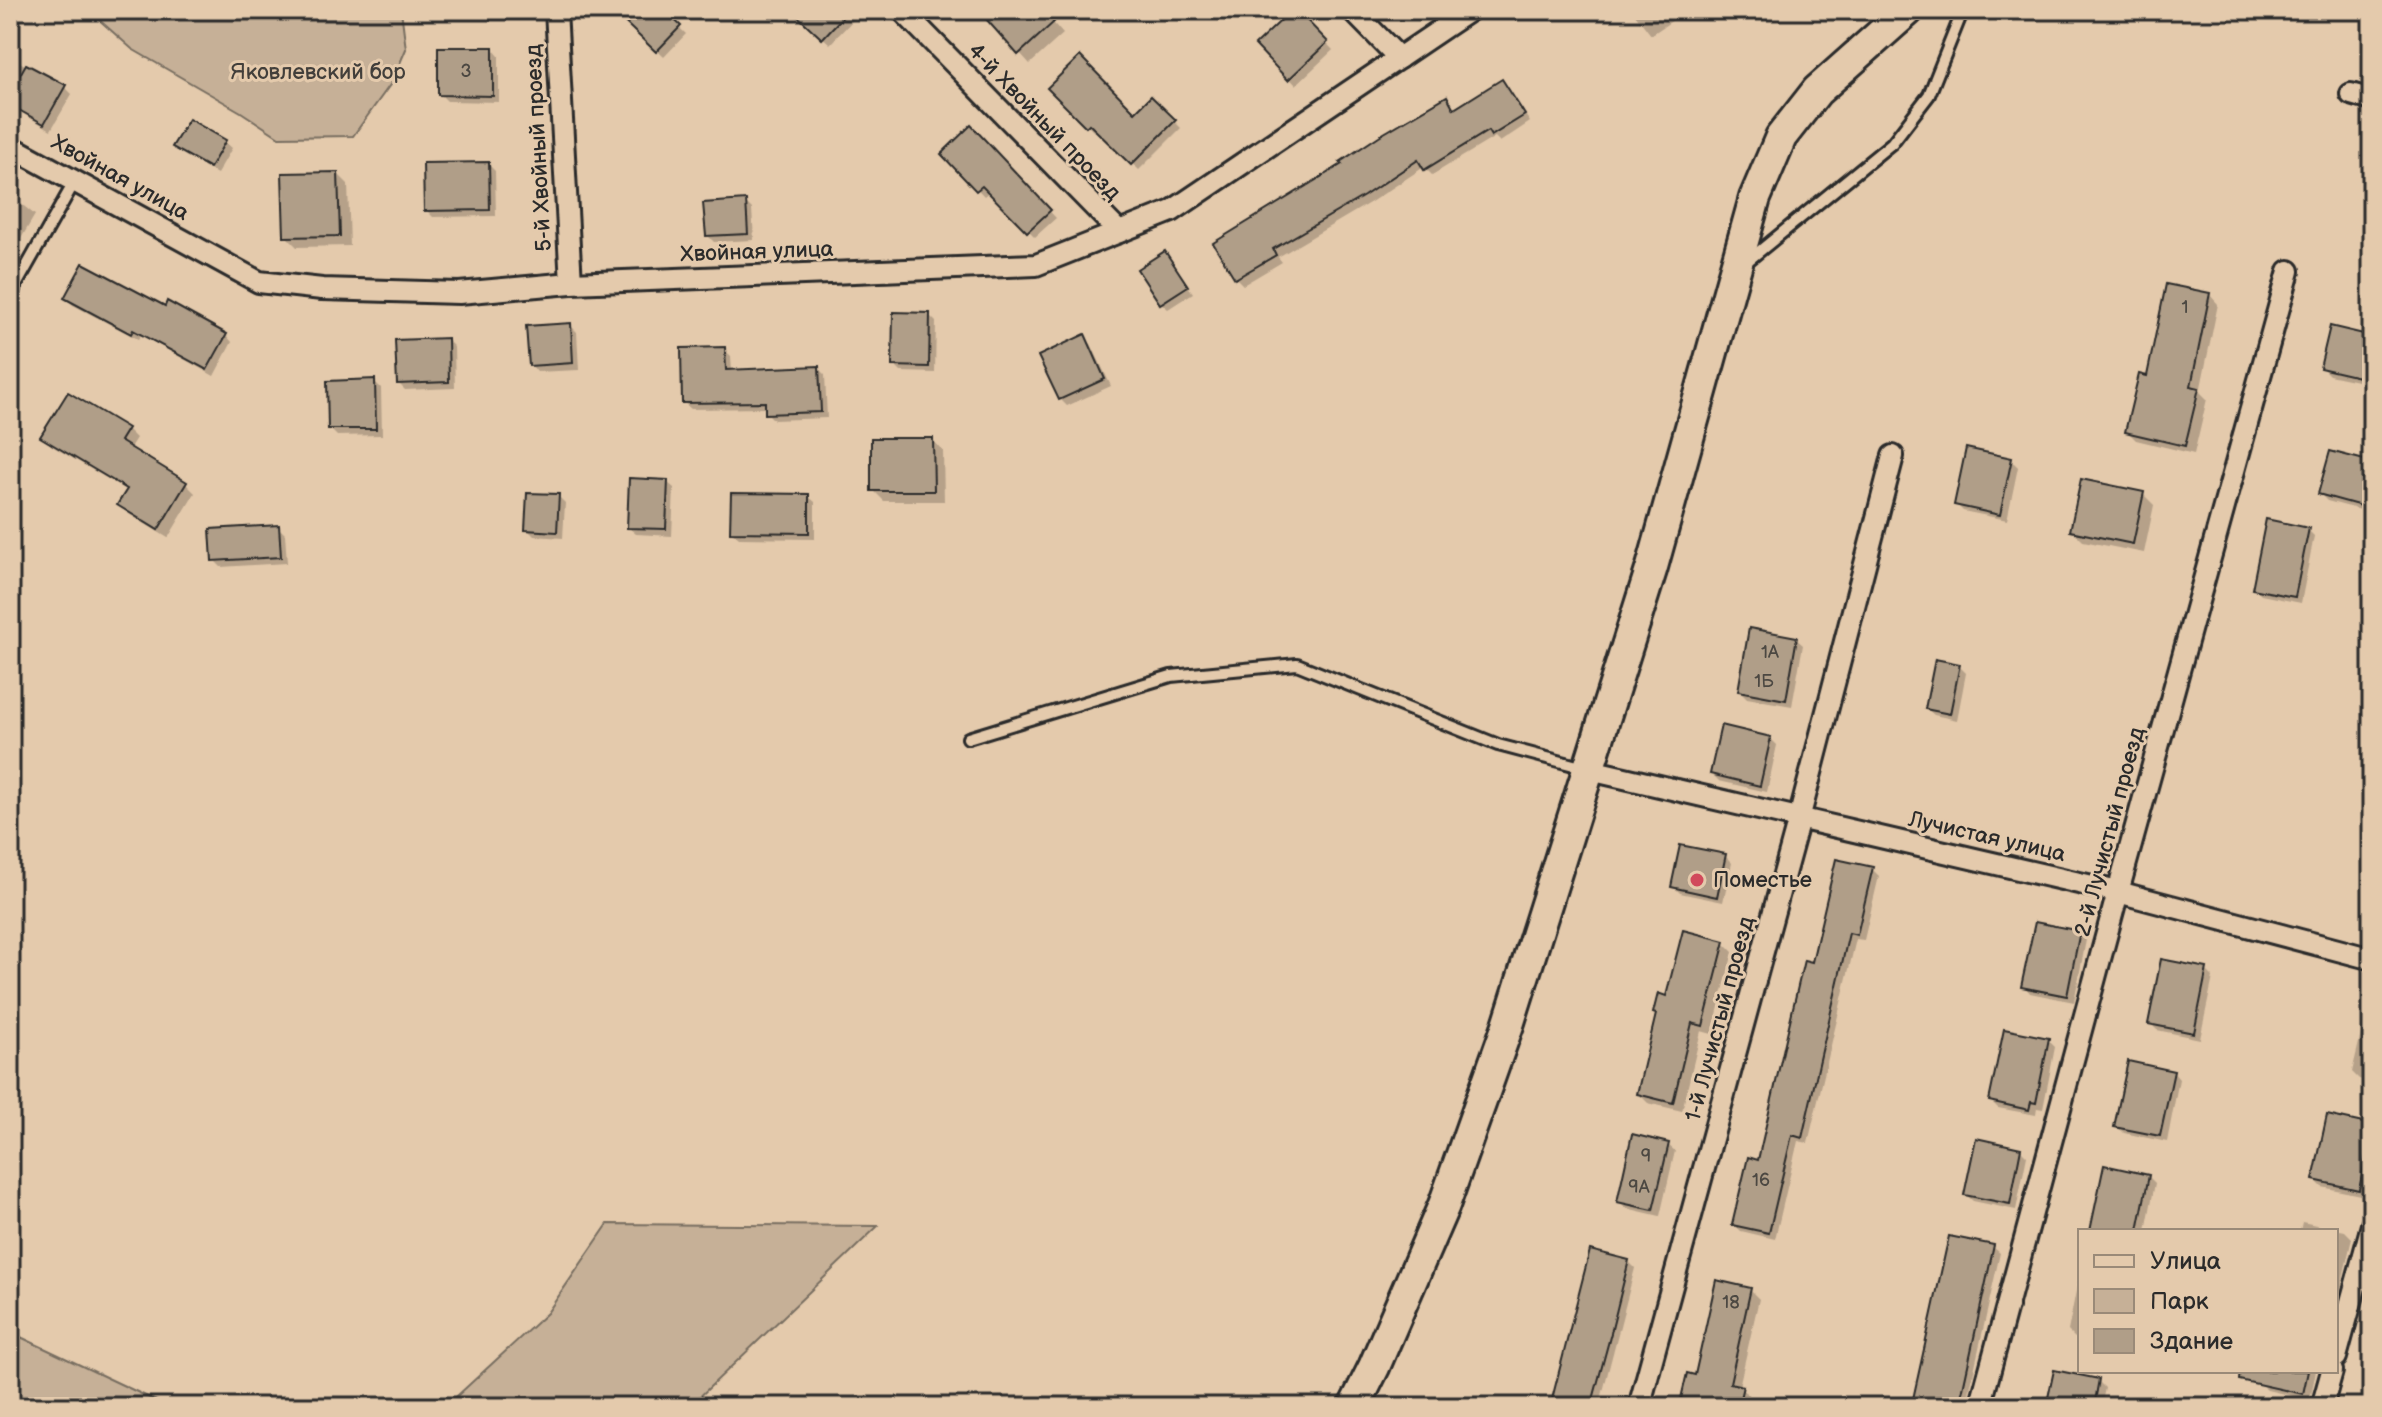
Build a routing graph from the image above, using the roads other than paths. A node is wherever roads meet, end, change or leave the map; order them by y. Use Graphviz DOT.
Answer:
graph roads {
  1 [pos="556,10"];
  2 [pos="902,10"];
  3 [pos="1352,10"];
  4 [pos="1470,10"];
  5 [pos="1908,10"];
  6 [pos="1963,10"];
  7 [pos="1399,58"];
  8 [pos="2351,94"];
  9 [pos="2372,100"];
  10 [pos="10,146"];
  11 [pos="75,181"];
  12 [pos="1119,232"];
  13 [pos="2289,271"];
  14 [pos="1735,272"];
  15 [pos="571,283"];
  16 [pos="10,296"];
  17 [pos="1893,456"];
  18 [pos="968,738"];
  19 [pos="1590,770"];
  20 [pos="1799,819"];
  21 [pos="2118,892"];
  22 [pos="2372,959"];
  23 [pos="2372,1225"];
  24 [pos="2338,1350"];
  25 [pos="2331,1373"];
  26 [pos="1354,1407"];
  27 [pos="1639,1407"];
  28 [pos="1980,1407"];
  29 [pos="2322,1407"];
  1 -- 15 [label="street, 5-й Хвойный проезд"];
  2 -- 12 [label="street, 4-й Хвойный проезд"];
  3 -- 7 [label="street"];
  4 -- 7 [label="street, Хвойная улица"];
  5 -- 14 [label="street"];
  6 -- 14 [label="lane"];
  7 -- 12 [label="street, Хвойная улица"];
  8 -- 9 [label="street"];
  10 -- 11 [label="street, Хвойная улица"];
  11 -- 15 [label="street, Хвойная улица"];
  11 -- 16 [label="lane"];
  12 -- 15 [label="street, Хвойная улица"];
  13 -- 21 [label="street, 2-й Лучистый проезд"];
  14 -- 19 [label="street"];
  17 -- 20 [label="street, 1-й Лучистый проезд"];
  18 -- 19 [label="lane"];
  19 -- 20 [label="street, Лучистая улица"];
  19 -- 26 [label="street"];
  20 -- 21 [label="street, Лучистая улица"];
  20 -- 27 [label="street, 1-й Лучистый проезд"];
  21 -- 22 [label="street, Лучистая улица"];
  21 -- 28 [label="street, 2-й Лучистый проезд"];
  23 -- 24 [label="street"];
  25 -- 29 [label="street"];
}
